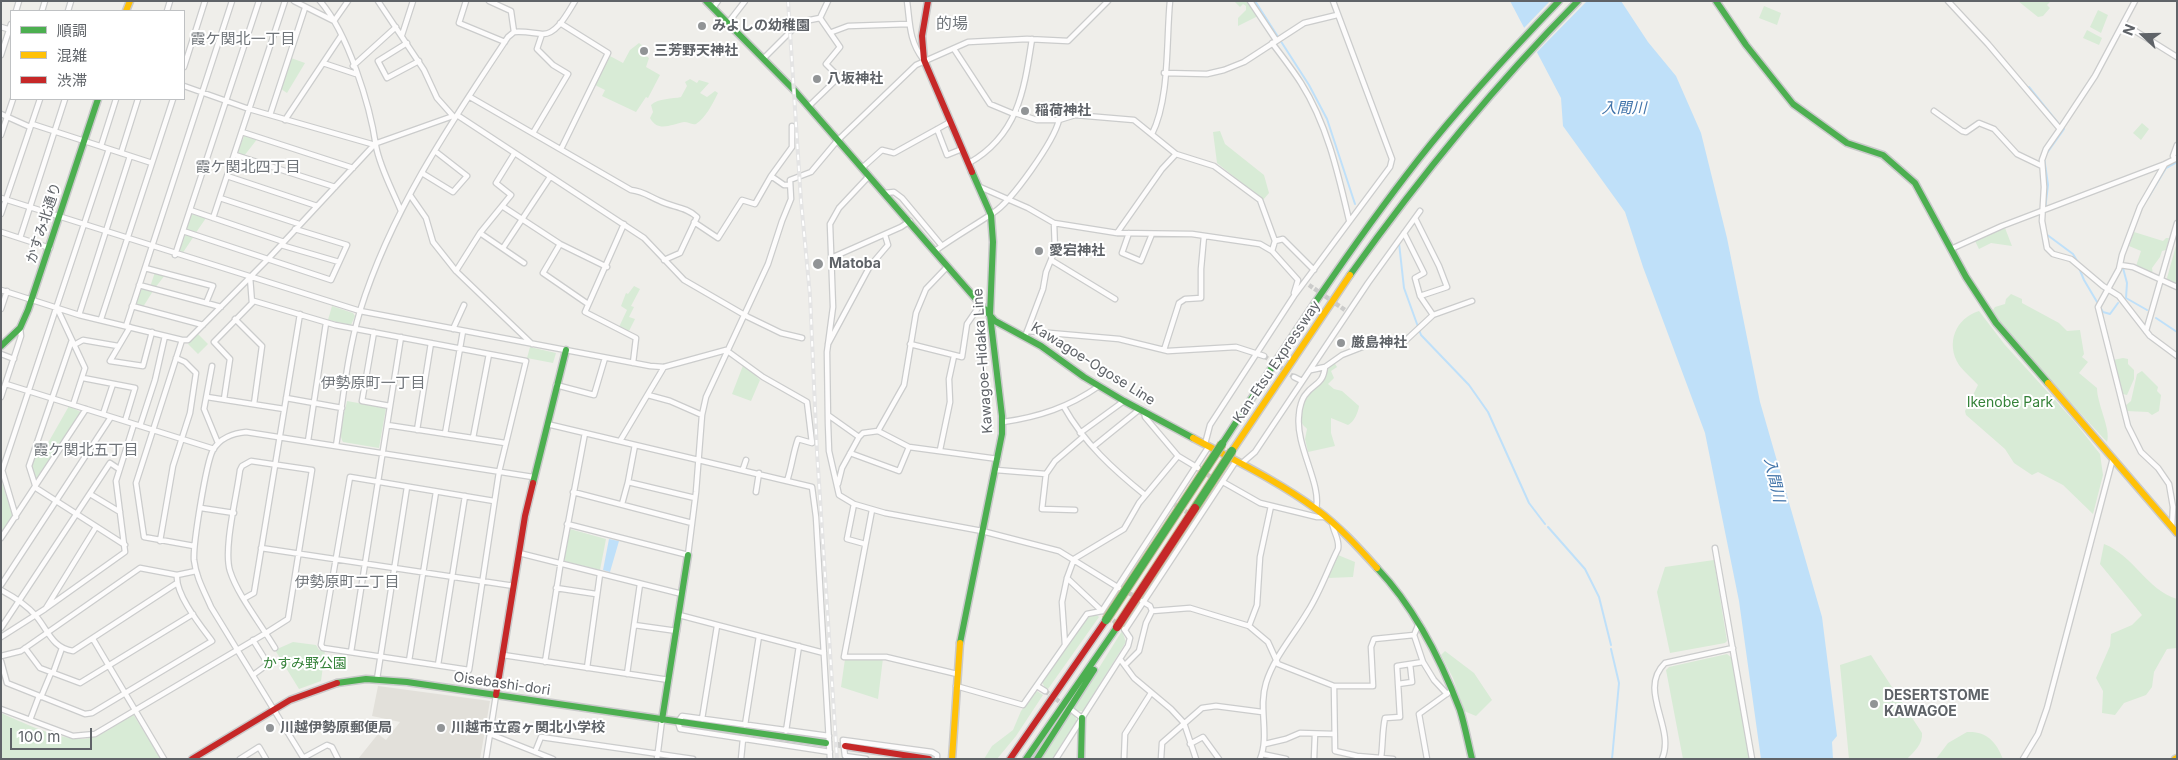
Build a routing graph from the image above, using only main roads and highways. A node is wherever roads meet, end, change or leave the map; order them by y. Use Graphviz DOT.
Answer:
graph roads {
  1 [pos="706,1"];
  2 [pos="928,1"];
  3 [pos="1560,1"];
  4 [pos="1578,1"];
  5 [pos="1716,1"];
  6 [pos="716,5"];
  7 [pos="98,100"];
  8 [pos="990,315"];
  9 [pos="1,346"];
  10 [pos="566,350"];
  11 [pos="2174,531"];
  12 [pos="688,555"];
  13 [pos="1122,629"];
  14 [pos="496,695"];
  15 [pos="1082,718"];
  16 [pos="662,720"];
  17 [pos="827,740"];
  18 [pos="845,743"];
  19 [pos="1022,743"];
  20 [pos="192,759"];
  21 [pos="929,759"];
  22 [pos="952,759"];
  23 [pos="1006,759"];
  24 [pos="1010,759"];
  25 [pos="1026,759"];
  26 [pos="1037,759"];
  27 [pos="1081,759"];
  28 [pos="1472,759"];
  1 -- 6 [label="main road, Kawagoe-Ogose Line"];
  2 -- 8 [label="main road, Kawagoe-Hidaka Line"];
  3 -- 19 [label="main road, Kan-Etsu Expressway, bridge"];
  4 -- 13 [label="main road, Kan-Etsu Expressway, bridge"];
  5 -- 11 [label="main road"];
  6 -- 8 [label="main road, Kawagoe-Ogose Line"];
  7 -- 9 [label="main road, かすみ北通り"];
  8 -- 22 [label="main road, Kawagoe-Hidaka Line"];
  8 -- 28 [label="main road, Kawagoe-Ogose Line"];
  10 -- 14 [label="main road"];
  12 -- 16 [label="main road"];
  13 -- 25 [label="main road, Kan-Etsu Expressway"];
  13 -- 26 [label="main road"];
  14 -- 16 [label="main road, Oisebashi-dori"];
  14 -- 20 [label="main road, Oisebashi-dori"];
  15 -- 27 [label="main road"];
  16 -- 17 [label="main road, Oisebashi-dori"];
  18 -- 21 [label="main road"];
  19 -- 23 [label="main road"];
  19 -- 24 [label="main road, Kan-Etsu Expressway"];
}
